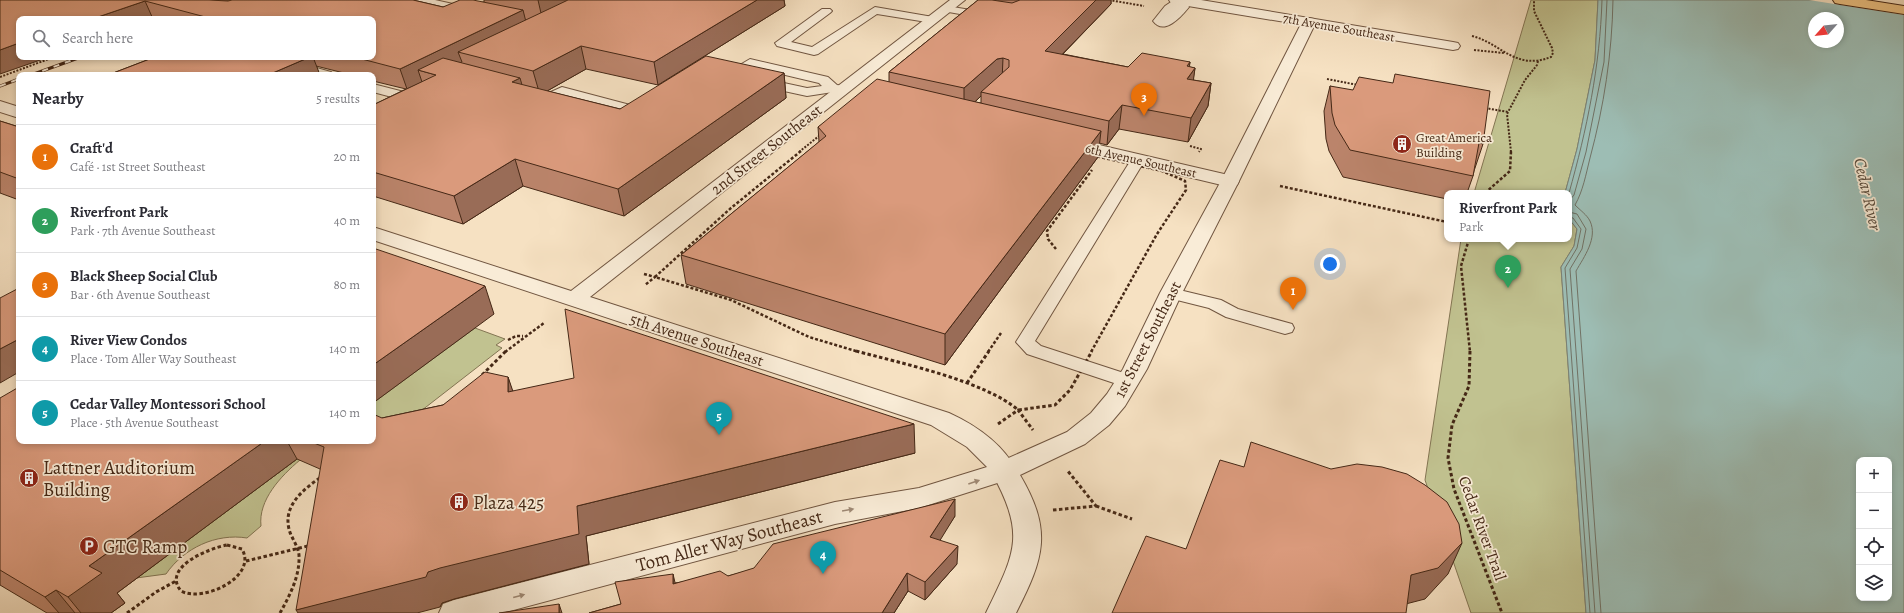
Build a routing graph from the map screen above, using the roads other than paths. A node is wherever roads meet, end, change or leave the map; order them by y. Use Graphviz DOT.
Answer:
graph roads {
  1 [pos="417,0"];
  2 [pos="1179,0"];
  3 [pos="1840,0"];
  4 [pos="1887,0"];
  5 [pos="1904,2"];
  6 [pos="953,4"];
  7 [pos="1904,10"];
  8 [pos="826,11"];
  9 [pos="490,16"];
  10 [pos="998,18"];
  11 [pos="933,20"];
  12 [pos="1309,22"];
  13 [pos="1454,46"];
  14 [pos="274,60"];
  15 [pos="281,62"];
  16 [pos="724,65"];
  17 [pos="263,70"];
  18 [pos="316,72"];
  19 [pos="376,89"];
  20 [pos="838,89"];
  21 [pos="421,90"];
  22 [pos="520,94"];
  23 [pos="407,97"];
  24 [pos="656,99"];
  25 [pos="862,103"];
  26 [pos="0,106"];
  27 [pos="386,107"];
  28 [pos="16,112"];
  29 [pos="1052,139"];
  30 [pos="1136,162"];
  31 [pos="1230,181"];
  32 [pos="376,234"];
  33 [pos="1171,293"];
  34 [pos="574,299"];
  35 [pos="1286,322"];
  36 [pos="1126,381"];
  37 [pos="1004,471"];
  38 [pos="454,613"];
  39 [pos="1002,613"];
  1 -- 9 [label="street"];
  2 -- 12 [label="street, 7th Avenue Southeast"];
  3 -- 7 [label="main road"];
  4 -- 5 [label="main road"];
  6 -- 10 [label="lane"];
  6 -- 11 [label="street, 2nd Street Southeast"];
  8 -- 11 [label="lane"];
  11 -- 20 [label="street, 2nd Street Southeast"];
  12 -- 13 [label="street, 7th Avenue Southeast"];
  12 -- 31 [label="street, 1st Street Southeast"];
  14 -- 15 [label="lane"];
  15 -- 17 [label="lane"];
  15 -- 18 [label="lane"];
  16 -- 20 [label="lane"];
  19 -- 23 [label="lane"];
  20 -- 25 [label="street"];
  20 -- 34 [label="street, 2nd Street Southeast"];
  21 -- 23 [label="street"];
  22 -- 24 [label="lane"];
  23 -- 27 [label="street"];
  26 -- 28 [label="street"];
  29 -- 30 [label="street, 6th Avenue Southeast"];
  30 -- 31 [label="street, 6th Avenue Southeast"];
  30 -- 36 [label="lane"];
  31 -- 33 [label="street, 1st Street Southeast"];
  32 -- 34 [label="street, 5th Avenue Southeast"];
  33 -- 35 [label="lane"];
  33 -- 36 [label="street, 1st Street Southeast"];
  34 -- 37 [label="street, 5th Avenue Southeast"];
  36 -- 37 [label="street, 1st Street Southeast"];
  38 -- 37 [label="street, Tom Aller Way Southeast, one-way"];
  37 -- 39 [label="street"];
}
